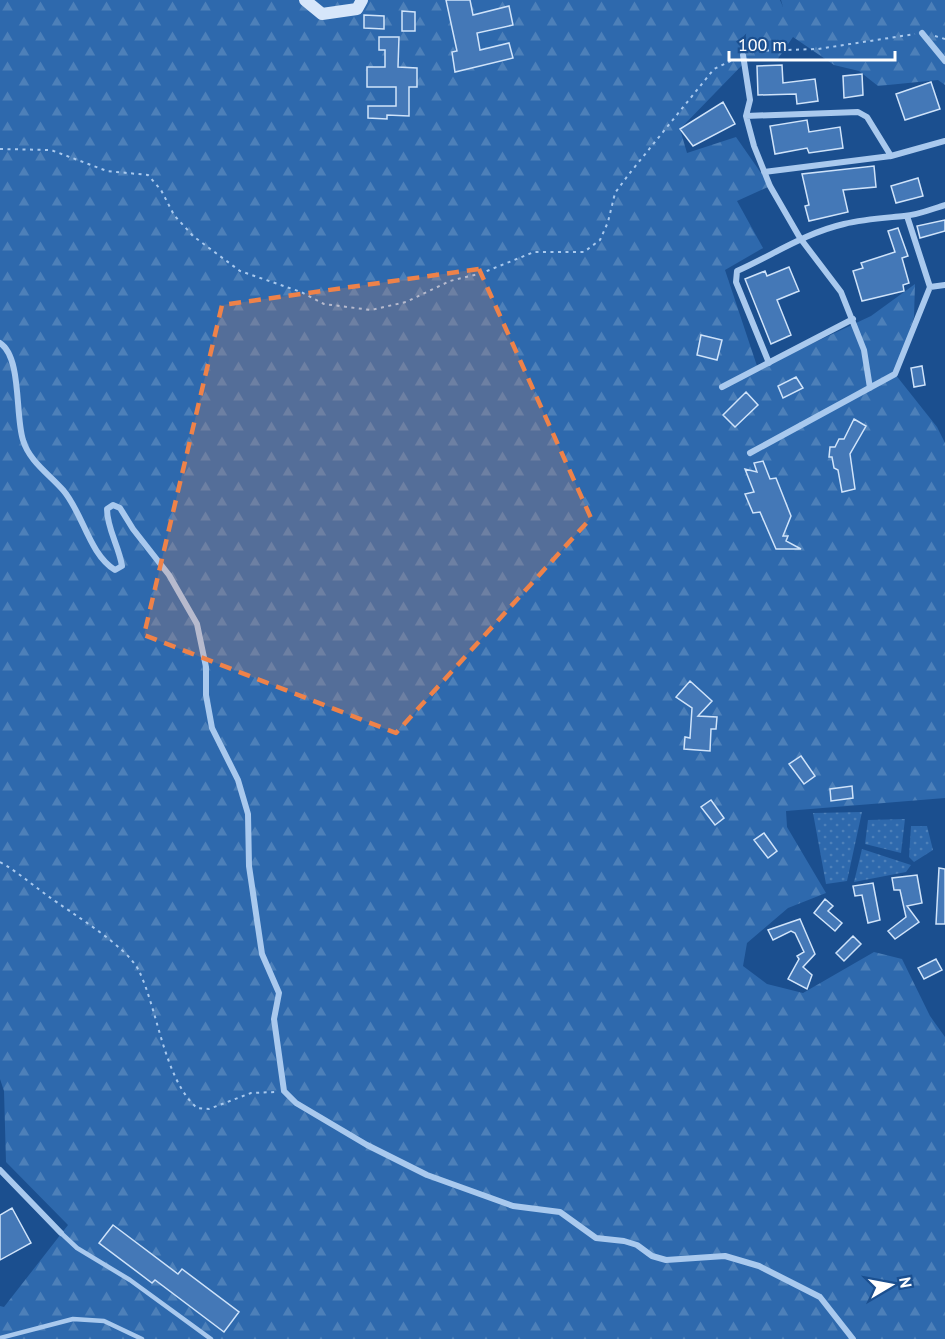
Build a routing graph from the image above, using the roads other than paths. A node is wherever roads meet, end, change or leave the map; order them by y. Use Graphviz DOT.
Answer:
graph roads {
  1 [pos="305,0"];
  2 [pos="362,0"];
  3 [pos="922,33"];
  4 [pos="743,55"];
  5 [pos="945,61"];
  6 [pos="746,116"];
  7 [pos="945,141"];
  8 [pos="891,156"];
  9 [pos="764,172"];
  10 [pos="945,205"];
  11 [pos="907,216"];
  12 [pos="800,238"];
  13 [pos="945,285"];
  14 [pos="930,287"];
  15 [pos="853,319"];
  16 [pos="0,343"];
  17 [pos="769,363"];
  18 [pos="722,387"];
  19 [pos="870,388"];
  20 [pos="750,453"];
  21 [pos="0,1170"];
  22 [pos="61,1233"];
  23 [pos="0,1338"];
  24 [pos="142,1339"];
  25 [pos="211,1339"];
  26 [pos="853,1339"];
  1 -- 2 [label="main road"];
  3 -- 5 [label="street"];
  4 -- 6 [label="street"];
  6 -- 8 [label="street"];
  6 -- 9 [label="street"];
  7 -- 8 [label="street"];
  8 -- 9 [label="street"];
  9 -- 12 [label="street"];
  10 -- 11 [label="street"];
  11 -- 12 [label="street"];
  11 -- 14 [label="street"];
  12 -- 15 [label="street"];
  12 -- 17 [label="street"];
  13 -- 14 [label="street"];
  14 -- 19 [label="street"];
  15 -- 17 [label="street"];
  15 -- 19 [label="street"];
  16 -- 26 [label="street"];
  17 -- 18 [label="street"];
  19 -- 20 [label="street"];
  21 -- 22 [label="street"];
  22 -- 25 [label="lane"];
  23 -- 24 [label="lane"];
}
